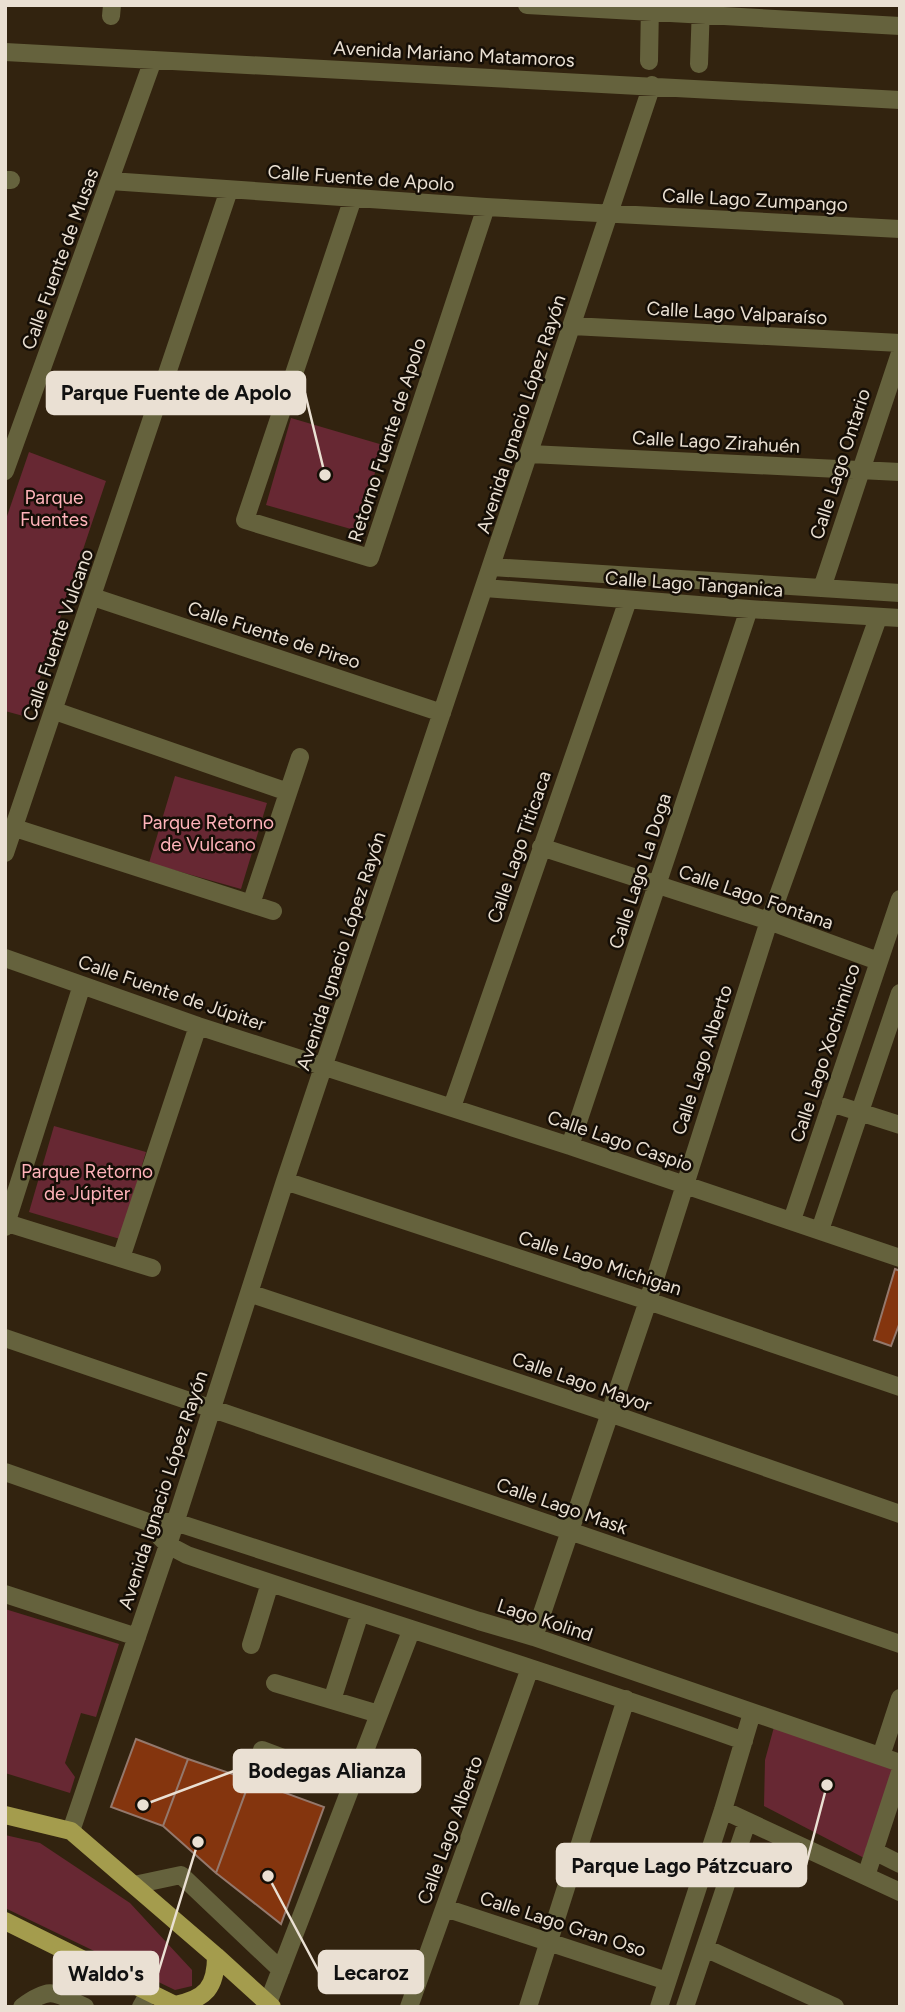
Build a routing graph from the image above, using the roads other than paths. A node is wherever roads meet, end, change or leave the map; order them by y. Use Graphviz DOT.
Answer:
graph roads {
  1 [pos="527,5"];
  2 [pos="650,8"];
  3 [pos="701,10"];
  4 [pos="900,26"];
  5 [pos="5,52"];
  6 [pos="153,60"];
  7 [pos="649,61"];
  8 [pos="699,64"];
  9 [pos="652,85"];
  10 [pos="900,100"];
  11 [pos="110,181"];
  12 [pos="229,190"];
  13 [pos="353,198"];
  14 [pos="486,207"];
  15 [pos="609,214"];
  16 [pos="900,229"];
  17 [pos="572,326"];
  18 [pos="900,343"];
  19 [pos="900,353"];
  20 [pos="530,454"];
  21 [pos="860,469"];
  22 [pos="5,471"];
  23 [pos="900,472"];
  24 [pos="492,567"];
  25 [pos="723,582"];
  26 [pos="485,588"];
  27 [pos="822,588"];
  28 [pos="900,593"];
  29 [pos="93,597"];
  30 [pos="628,600"];
  31 [pos="718,607"];
  32 [pos="749,610"];
  33 [pos="878,618"];
  34 [pos="900,618"];
  35 [pos="55,710"];
  36 [pos="442,713"];
  37 [pos="300,757"];
  38 [pos="288,792"];
  39 [pos="15,828"];
  40 [pos="541,847"];
  41 [pos="5,853"];
  42 [pos="658,886"];
  43 [pos="900,899"];
  44 [pos="251,904"];
  45 [pos="273,911"];
  46 [pos="768,921"];
  47 [pos="5,958"];
  48 [pos="878,961"];
  49 [pos="82,985"];
  50 [pos="899,998"];
  51 [pos="198,1026"];
  52 [pos="326,1066"];
  53 [pos="831,1103"];
  54 [pos="452,1107"];
  55 [pos="860,1111"];
  56 [pos="900,1125"];
  57 [pos="569,1146"];
  58 [pos="285,1181"];
  59 [pos="684,1186"];
  60 [pos="792,1220"];
  61 [pos="6,1225"];
  62 [pos="820,1230"];
  63 [pos="121,1258"];
  64 [pos="900,1258"];
  65 [pos="152,1268"];
  66 [pos="249,1293"];
  67 [pos="648,1301"];
  68 [pos="5,1338"];
  69 [pos="900,1387"];
  70 [pos="211,1409"];
  71 [pos="609,1413"];
  72 [pos="5,1472"];
  73 [pos="900,1514"];
  74 [pos="148,1522"];
  75 [pos="175,1522"];
  76 [pos="569,1530"];
  77 [pos="168,1545"];
  78 [pos="270,1583"];
  79 [pos="5,1594"];
  80 [pos="360,1613"];
  81 [pos="479,1621"];
  82 [pos="411,1631"];
  83 [pos="137,1637"];
  84 [pos="534,1637"];
  85 [pos="900,1644"];
  86 [pos="251,1645"];
  87 [pos="469,1649"];
  88 [pos="530,1668"];
  89 [pos="275,1683"];
  90 [pos="900,1698"];
  91 [pos="626,1699"];
  92 [pos="332,1700"];
  93 [pos="752,1713"];
  94 [pos="379,1714"];
  95 [pos="744,1741"];
  96 [pos="262,1750"];
  97 [pos="881,1756"];
  98 [pos="900,1763"];
  99 [pos="900,1772"];
  100 [pos="352,1784"];
  101 [pos="723,1810"];
  102 [pos="5,1815"];
  103 [pos="747,1822"];
  104 [pos="71,1831"];
  105 [pos="874,1852"];
  106 [pos="900,1864"];
  107 [pos="866,1876"];
  108 [pos="134,1885"];
  109 [pos="900,1892"];
  110 [pos="445,1908"];
  111 [pos="6,1923"];
  112 [pos="550,1942"];
  113 [pos="705,1948"];
  114 [pos="216,1955"];
  115 [pos="281,1970"];
  116 [pos="667,1981"];
  117 [pos="150,1991"];
  118 [pos="660,2003"];
  119 [pos="270,2005"];
  120 [pos="177,2006"];
  121 [pos="22,2007"];
  122 [pos="85,2007"];
  123 [pos="141,2007"];
  124 [pos="410,2007"];
  125 [pos="528,2007"];
  126 [pos="683,2007"];
  127 [pos="835,2007"];
  1 -- 2 [label="street"];
  2 -- 3 [label="street"];
  2 -- 7 [label="street"];
  3 -- 4 [label="street"];
  3 -- 8 [label="street"];
  5 -- 6 [label="street, Avenida Mariano Matamoros"];
  6 -- 9 [label="street, Avenida Mariano Matamoros"];
  6 -- 11 [label="street, Calle Fuente de Musas"];
  9 -- 10 [label="street, Avenida Mariano Matamoros"];
  9 -- 15 [label="street, Avenida Ignacio López Rayón"];
  11 -- 12 [label="street, Calle Fuente de Apolo"];
  11 -- 22 [label="street, Calle Fuente de Musas"];
  12 -- 13 [label="street, Calle Fuente de Apolo"];
  12 -- 29 [label="street, Calle Fuente Vulcano"];
  13 -- 14 [label="street, Calle Fuente de Apolo"];
  13 -- 14 [label="street, Retorno Fuente de Apolo"];
  14 -- 15 [label="street, Calle Fuente de Apolo"];
  15 -- 16 [label="street, Calle Lago Zumpango"];
  15 -- 17 [label="street, Avenida Ignacio López Rayón"];
  17 -- 18 [label="street, Calle Lago Valparaíso"];
  17 -- 20 [label="street, Avenida Ignacio López Rayón"];
  19 -- 21 [label="street, Calle Lago Ontario"];
  20 -- 21 [label="street, Calle Lago Zirahuén"];
  20 -- 24 [label="street, Avenida Ignacio López Rayón"];
  21 -- 23 [label="street, Calle Lago Zirahuén"];
  21 -- 27 [label="street, Calle Lago Ontario"];
  24 -- 25 [label="street, Calle Lago Tanganica"];
  24 -- 26 [label="street, Avenida Ignacio López Rayón"];
  25 -- 27 [label="street, Calle Lago Tanganica"];
  25 -- 31 [label="street"];
  26 -- 30 [label="street, Calle Lago Tanganica"];
  26 -- 36 [label="street, Avenida Ignacio López Rayón"];
  27 -- 28 [label="street, Calle Lago Tanganica"];
  29 -- 35 [label="street, Calle Fuente Vulcano"];
  29 -- 36 [label="street, Calle Fuente de Pireo"];
  30 -- 31 [label="street, Calle Lago Tanganica"];
  30 -- 40 [label="street, Calle Lago Titicaca"];
  31 -- 32 [label="street, Calle Lago Tanganica"];
  32 -- 33 [label="street, Calle Lago Tanganica"];
  32 -- 42 [label="street, Calle Lago La Doga"];
  33 -- 34 [label="street, Calle Lago Tanganica"];
  33 -- 46 [label="street, Calle Lago Alberto"];
  35 -- 38 [label="street"];
  35 -- 39 [label="street, Calle Fuente Vulcano"];
  36 -- 52 [label="street, Avenida Ignacio López Rayón"];
  37 -- 38 [label="street"];
  38 -- 44 [label="street"];
  39 -- 41 [label="street, Calle Fuente Vulcano"];
  39 -- 44 [label="street"];
  40 -- 42 [label="street, Calle Lago Fontana"];
  40 -- 54 [label="street, Calle Lago Titicaca"];
  42 -- 46 [label="street, Calle Lago Fontana"];
  42 -- 57 [label="street, Calle Lago La Doga"];
  43 -- 48 [label="street, Calle Lago Xochimilco"];
  44 -- 45 [label="street"];
  46 -- 48 [label="street, Calle Lago Fontana"];
  46 -- 59 [label="street, Calle Lago Alberto"];
  47 -- 49 [label="street, Calle Fuente de Júpiter"];
  48 -- 53 [label="street, Calle Lago Xochimilco"];
  49 -- 51 [label="street, Calle Fuente de Júpiter"];
  49 -- 61 [label="street"];
  50 -- 55 [label="street"];
  51 -- 52 [label="street, Calle Fuente de Júpiter"];
  51 -- 63 [label="street"];
  52 -- 54 [label="street, Calle Lago Caspio"];
  52 -- 58 [label="street, Avenida Ignacio López Rayón"];
  53 -- 55 [label="street"];
  53 -- 60 [label="street, Calle Lago Xochimilco"];
  54 -- 57 [label="street, Calle Lago Caspio"];
  55 -- 56 [label="street"];
  55 -- 62 [label="street"];
  57 -- 59 [label="street, Calle Lago Caspio"];
  58 -- 66 [label="street, Avenida Ignacio López Rayón"];
  58 -- 67 [label="street, Calle Lago Michigan"];
  59 -- 60 [label="street, Calle Lago Caspio"];
  59 -- 67 [label="street, Calle Lago Alberto"];
  60 -- 62 [label="street, Calle Lago Caspio"];
  61 -- 63 [label="street"];
  62 -- 64 [label="street, Calle Lago Caspio"];
  63 -- 65 [label="street"];
  66 -- 70 [label="street, Avenida Ignacio López Rayón"];
  66 -- 71 [label="street, Calle Lago Mayor"];
  67 -- 69 [label="street, Calle Lago Michigan"];
  67 -- 71 [label="street, Calle Lago Alberto"];
  68 -- 70 [label="street, Calle Lago Mask"];
  70 -- 75 [label="street, Avenida Ignacio López Rayón"];
  70 -- 76 [label="street, Calle Lago Mask"];
  71 -- 73 [label="street, Calle Lago Mayor"];
  71 -- 76 [label="street, Calle Lago Alberto"];
  72 -- 74 [label="street"];
  74 -- 75 [label="street, Lago Kolind"];
  74 -- 77 [label="street"];
  75 -- 77 [label="street, Avenida Ignacio López Rayón"];
  75 -- 81 [label="street, Lago Kolind"];
  76 -- 84 [label="street, Calle Lago Alberto"];
  76 -- 85 [label="street, Calle Lago Mask"];
  77 -- 78 [label="street"];
  77 -- 83 [label="street, Avenida Ignacio López Rayón"];
  78 -- 80 [label="street"];
  78 -- 86 [label="street"];
  79 -- 83 [label="street"];
  80 -- 82 [label="street"];
  80 -- 92 [label="street"];
  81 -- 84 [label="street, Lago Kolind"];
  81 -- 87 [label="street"];
  82 -- 87 [label="street"];
  82 -- 94 [label="street"];
  83 -- 104 [label="street, Avenida Ignacio López Rayón"];
  84 -- 93 [label="street, Lago Kolind"];
  87 -- 88 [label="street"];
  88 -- 91 [label="street"];
  88 -- 110 [label="street, Calle Lago Alberto"];
  89 -- 92 [label="street"];
  90 -- 97 [label="street"];
  91 -- 95 [label="street"];
  91 -- 112 [label="street"];
  92 -- 94 [label="street"];
  93 -- 95 [label="street"];
  93 -- 97 [label="street, Lago Kolind"];
  94 -- 100 [label="street"];
  95 -- 101 [label="street"];
  96 -- 100 [label="street"];
  97 -- 98 [label="street, Lago Kolind"];
  99 -- 105 [label="street"];
  100 -- 115 [label="street"];
  101 -- 103 [label="street"];
  101 -- 116 [label="street"];
  102 -- 104 [label="main road"];
  103 -- 107 [label="street"];
  103 -- 113 [label="street"];
  104 -- 108 [label="main road"];
  105 -- 106 [label="street"];
  105 -- 107 [label="street"];
  107 -- 109 [label="street"];
  108 -- 114 [label="main road"];
  108 -- 115 [label="street"];
  110 -- 112 [label="street, Calle Lago Gran Oso"];
  110 -- 124 [label="street, Calle Lago Alberto"];
  111 -- 117 [label="main road"];
  112 -- 116 [label="street, Calle Lago Gran Oso"];
  112 -- 125 [label="street"];
  113 -- 126 [label="street"];
  113 -- 127 [label="street"];
  114 -- 119 [label="main road"];
  114 -- 120 [label="main road"];
  115 -- 119 [label="street"];
  116 -- 118 [label="street"];
  117 -- 120 [label="main road"];
  117 -- 123 [label="street"];
  118 -- 126 [label="street"];
  121 -- 122 [label="street"];
}
